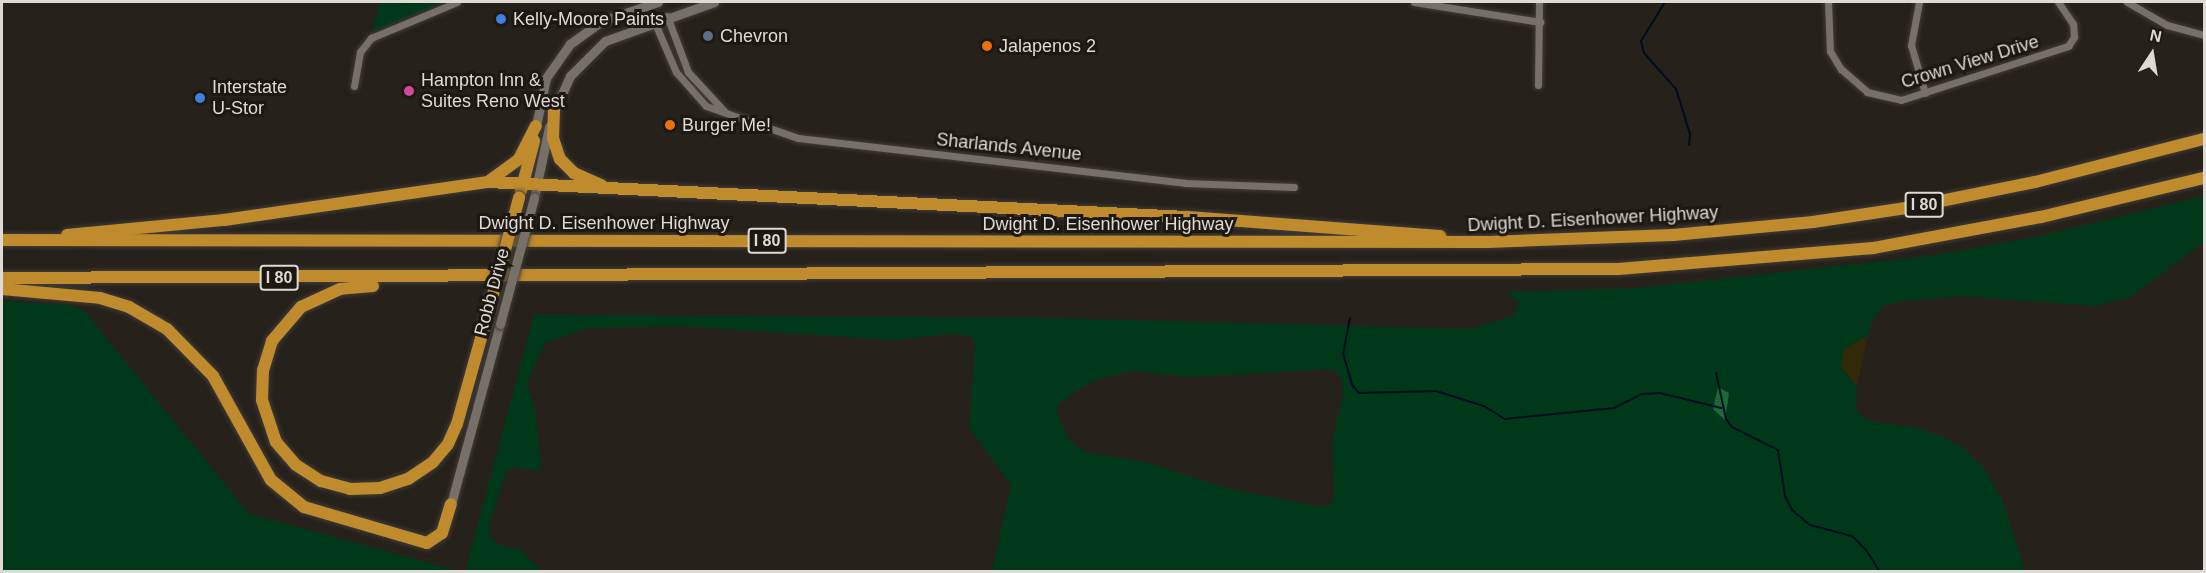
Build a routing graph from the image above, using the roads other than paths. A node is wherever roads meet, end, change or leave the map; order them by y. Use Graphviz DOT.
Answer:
graph roads {
  1 [pos="457,2"];
  2 [pos="625,2"];
  3 [pos="654,2"];
  4 [pos="714,2"];
  5 [pos="1414,2"];
  6 [pos="1539,2"];
  7 [pos="1828,2"];
  8 [pos="1919,2"];
  9 [pos="2058,2"];
  10 [pos="2127,2"];
  11 [pos="612,16"];
  12 [pos="667,16"];
  13 [pos="654,21"];
  14 [pos="1540,22"];
  15 [pos="2205,35"];
  16 [pos="1538,85"];
  17 [pos="354,86"];
  18 [pos="1925,93"];
  19 [pos="554,110"];
  20 [pos="725,112"];
  21 [pos="536,126"];
  22 [pos="2205,139"];
  23 [pos="2205,178"];
  24 [pos="488,182"];
  25 [pos="523,185"];
  26 [pos="1294,187"];
  27 [pos="626,190"];
  28 [pos="535,192"];
  29 [pos="2,240"];
  30 [pos="47,240"];
  31 [pos="1488,242"];
  32 [pos="556,276"];
  33 [pos="2,278"];
  34 [pos="2,289"];
  35 [pos="451,504"];
  1 -- 17 [label="street"];
  2 -- 11 [label="main road"];
  3 -- 11 [label="main road"];
  3 -- 12 [label="main road, Sharlands Avenue"];
  3 -- 13 [label="main road, Sharlands Avenue"];
  4 -- 12 [label="main road, Robb Drive"];
  5 -- 14 [label="street"];
  6 -- 14 [label="street"];
  7 -- 18 [label="street, Crown View Drive"];
  8 -- 18 [label="street"];
  9 -- 18 [label="street, Crown View Drive"];
  10 -- 15 [label="street"];
  11 -- 21 [label="main road"];
  12 -- 13 [label="main road, Robb Drive"];
  12 -- 20 [label="street, Sharlands Avenue"];
  13 -- 19 [label="main road, Robb Drive"];
  13 -- 20 [label="street, Sharlands Avenue"];
  14 -- 16 [label="street"];
  19 -- 27 [label="highway"];
  19 -- 28 [label="main road, Robb Drive"];
  20 -- 26 [label="street, Sharlands Avenue"];
  21 -- 24 [label="highway"];
  21 -- 25 [label="highway"];
  22 -- 31 [label="highway, Dwight D. Eisenhower Highway / I 80"];
  23 -- 32 [label="highway, I 80"];
  24 -- 25 [label="highway"];
  24 -- 30 [label="highway"];
  25 -- 28 [label="highway"];
  25 -- 32 [label="highway, bridge"];
  27 -- 28 [label="highway"];
  27 -- 31 [label="highway"];
  28 -- 35 [label="main road, Robb Drive, bridge"];
  29 -- 30 [label="highway, Dwight D. Eisenhower Highway / I 80"];
  30 -- 31 [label="highway, Dwight D. Eisenhower Highway / I 80"];
  32 -- 33 [label="highway, I 80"];
  34 -- 35 [label="highway"];
}
